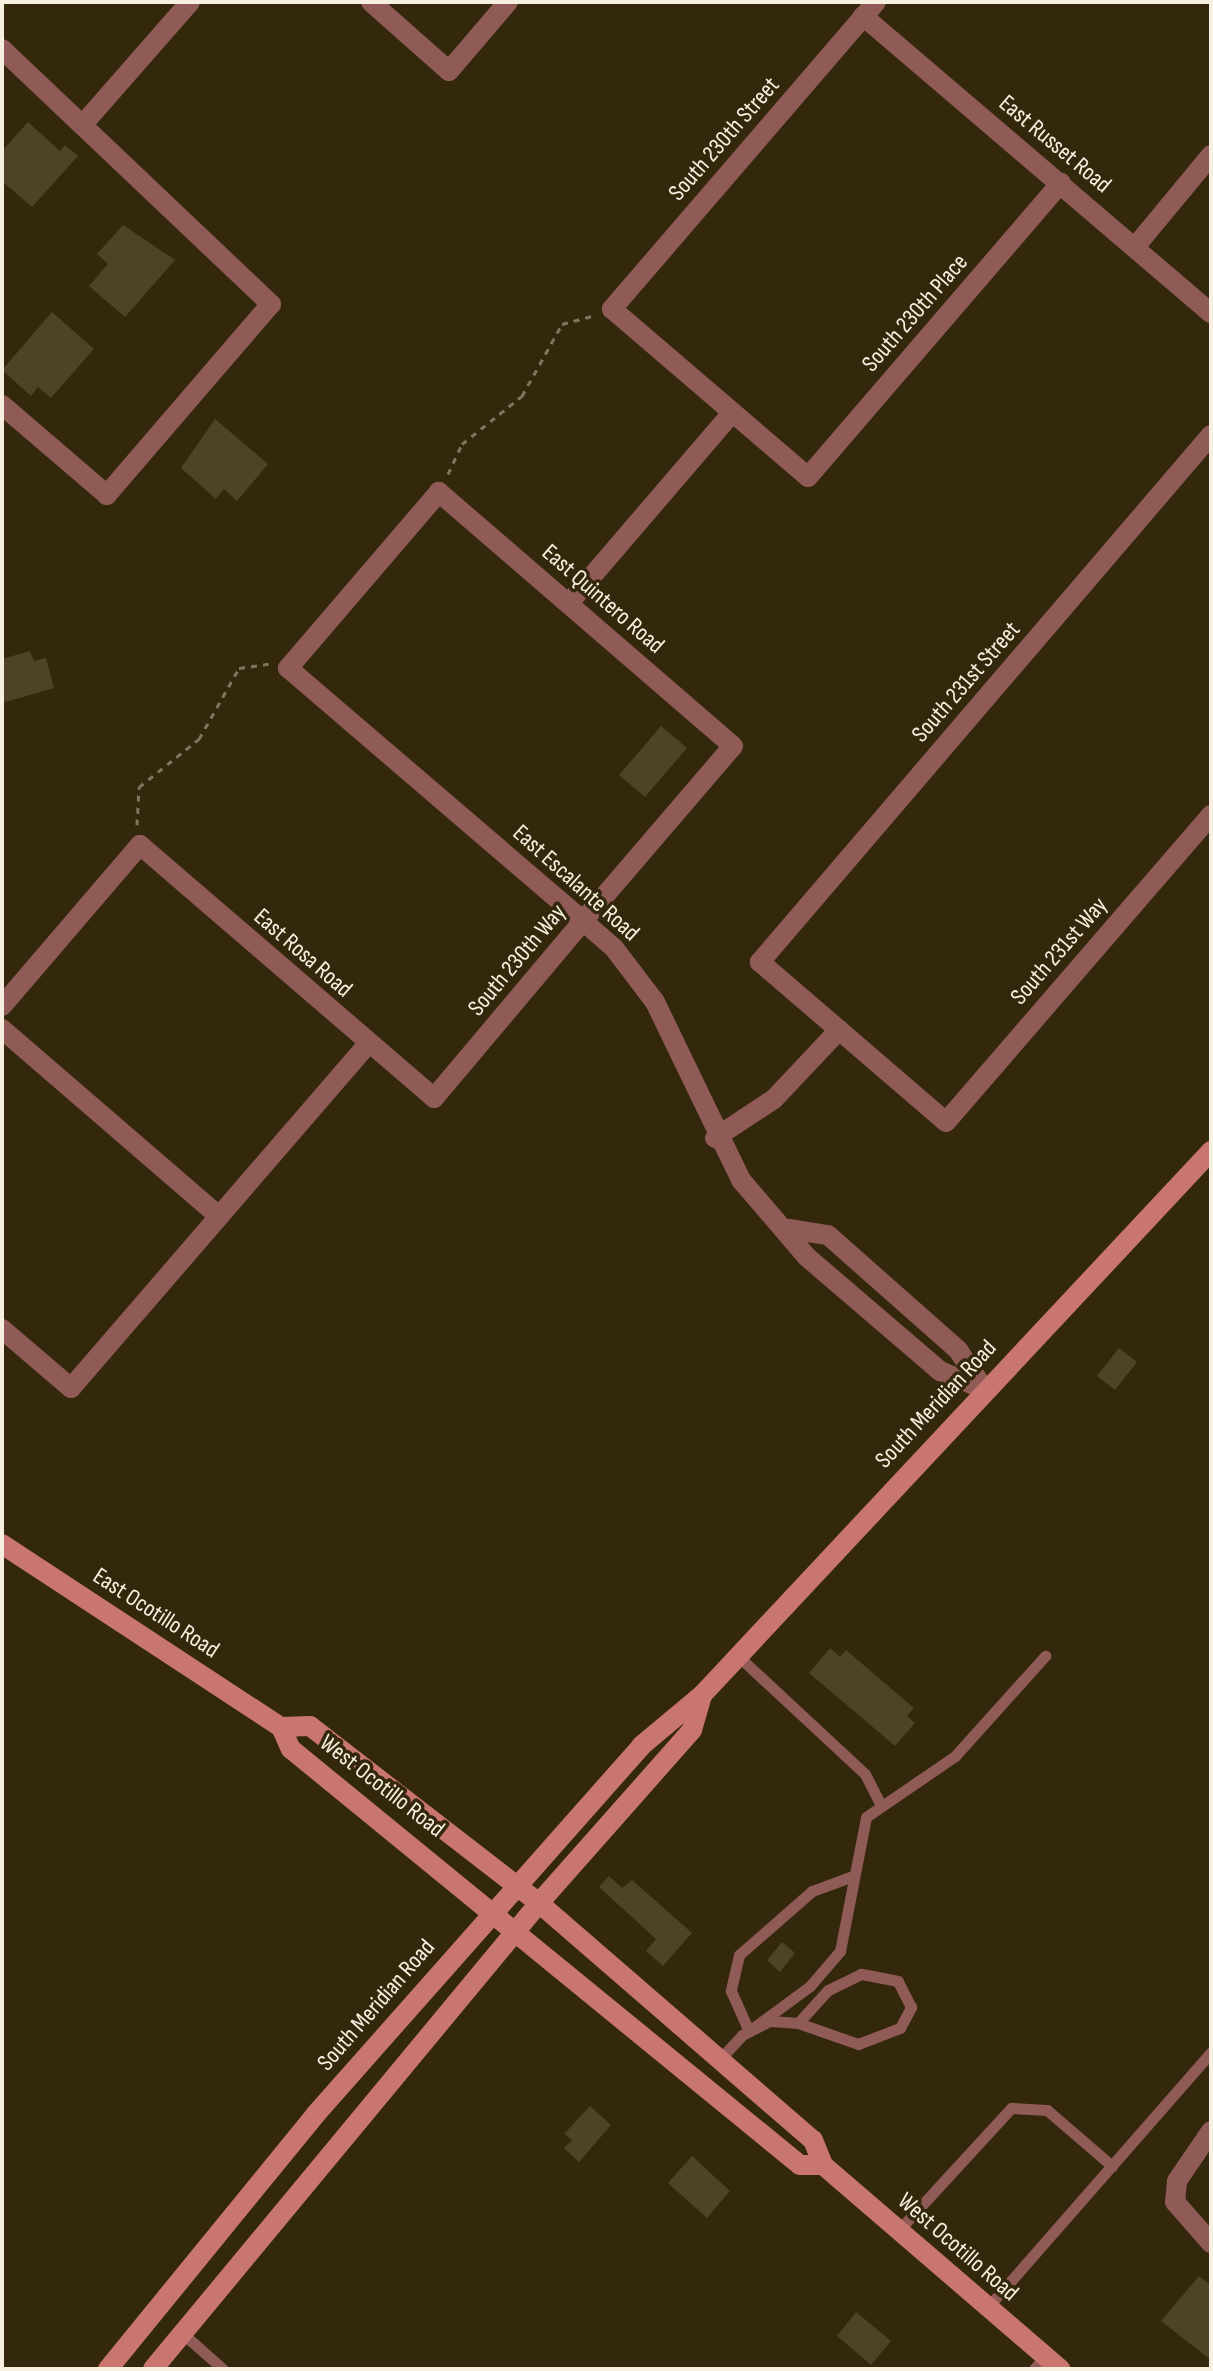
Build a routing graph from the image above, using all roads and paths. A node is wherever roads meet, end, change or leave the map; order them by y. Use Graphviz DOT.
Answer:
graph roads {
  1 [pos="190,2"];
  2 [pos="371,2"];
  3 [pos="508,2"];
  4 [pos="869,9"];
  5 [pos="2,49"];
  6 [pos="85,122"];
  7 [pos="1211,155"];
  8 [pos="1061,183"];
  9 [pos="1135,247"];
  10 [pos="612,309"];
  11 [pos="1211,313"];
  12 [pos="2,405"];
  13 [pos="732,413"];
  14 [pos="1211,435"];
  15 [pos="439,492"];
  16 [pos="569,603"];
  17 [pos="288,668"];
  18 [pos="733,746"];
  19 [pos="1211,815"];
  20 [pos="140,845"];
  21 [pos="583,921"];
  22 [pos="2,1006"];
  23 [pos="2,1029"];
  24 [pos="839,1030"];
  25 [pos="368,1044"];
  26 [pos="434,1098"];
  27 [pos="715,1138"];
  28 [pos="1211,1151"];
  29 [pos="219,1216"];
  30 [pos="789,1229"];
  31 [pos="2,1329"];
  32 [pos="984,1389"];
  33 [pos="2,1544"];
  34 [pos="738,1656"];
  35 [pos="1045,1656"];
  36 [pos="702,1695"];
  37 [pos="281,1727"];
  38 [pos="880,1804"];
  39 [pos="853,1876"];
  40 [pos="519,1887"];
  41 [pos="539,1903"];
  42 [pos="496,1909"];
  43 [pos="518,1929"];
  44 [pos="798,2023"];
  45 [pos="749,2031"];
  46 [pos="1211,2052"];
  47 [pos="718,2061"];
  48 [pos="1211,2131"];
  49 [pos="823,2165"];
  50 [pos="1112,2166"];
  51 [pos="899,2230"];
  52 [pos="1211,2243"];
  53 [pos="988,2307"];
  54 [pos="180,2332"];
  55 [pos="1046,2365"];
  56 [pos="108,2369"];
  57 [pos="153,2369"];
  58 [pos="223,2369"];
  1 -- 6 [label="street"];
  2 -- 3 [label="street"];
  4 -- 8 [label="street, East Russet Road"];
  4 -- 10 [label="street, South 230th Street"];
  5 -- 6 [label="street"];
  6 -- 12 [label="street"];
  7 -- 9 [label="street"];
  8 -- 9 [label="street, East Russet Road"];
  8 -- 13 [label="street, South 230th Place"];
  9 -- 11 [label="street, East Russet Road"];
  10 -- 13 [label="street"];
  10 -- 15 [label="path"];
  13 -- 16 [label="street"];
  14 -- 24 [label="street, South 231st Street"];
  15 -- 16 [label="street, East Quintero Road"];
  15 -- 17 [label="street"];
  16 -- 18 [label="street, East Quintero Road"];
  17 -- 20 [label="path"];
  17 -- 21 [label="street, East Escalante Road"];
  18 -- 21 [label="street, South 230th Way"];
  19 -- 24 [label="street, South 231st Way"];
  20 -- 22 [label="street"];
  20 -- 25 [label="street, East Rosa Road"];
  21 -- 26 [label="street, South 230th Way"];
  21 -- 27 [label="street, East Escalante Road"];
  23 -- 29 [label="street"];
  24 -- 27 [label="street"];
  25 -- 26 [label="street, East Rosa Road"];
  25 -- 29 [label="street"];
  27 -- 30 [label="street, East Escalante Road"];
  28 -- 32 [label="street, South Meridian Road"];
  29 -- 31 [label="street"];
  30 -- 32 [label="street, East Escalante Road"];
  30 -- 32 [label="street"];
  32 -- 34 [label="street, South Meridian Road"];
  33 -- 37 [label="street, East Ocotillo Road"];
  34 -- 36 [label="street, South Meridian Road"];
  34 -- 38 [label="lane"];
  35 -- 38 [label="lane"];
  36 -- 40 [label="street, South Meridian Road"];
  36 -- 41 [label="street, South Meridian Road"];
  37 -- 40 [label="street, West Ocotillo Road"];
  37 -- 42 [label="street, West Ocotillo Road"];
  38 -- 39 [label="lane"];
  39 -- 45 [label="lane"];
  39 -- 45 [label="lane"];
  40 -- 41 [label="street, West Ocotillo Road"];
  40 -- 42 [label="street, South Meridian Road"];
  41 -- 43 [label="street, South Meridian Road"];
  41 -- 47 [label="street, West Ocotillo Road"];
  42 -- 43 [label="street, West Ocotillo Road"];
  42 -- 56 [label="street, South Meridian Road"];
  43 -- 49 [label="street, West Ocotillo Road"];
  43 -- 54 [label="street, South Meridian Road"];
  44 -- 44 [label="lane"];
  44 -- 45 [label="lane"];
  45 -- 47 [label="lane"];
  46 -- 50 [label="lane"];
  47 -- 49 [label="street, West Ocotillo Road"];
  48 -- 52 [label="street"];
  49 -- 51 [label="street, West Ocotillo Road"];
  50 -- 51 [label="lane"];
  50 -- 53 [label="lane"];
  51 -- 53 [label="street, West Ocotillo Road"];
  53 -- 55 [label="street, West Ocotillo Road"];
  54 -- 57 [label="street, South Meridian Road"];
  54 -- 58 [label="lane"];
}
